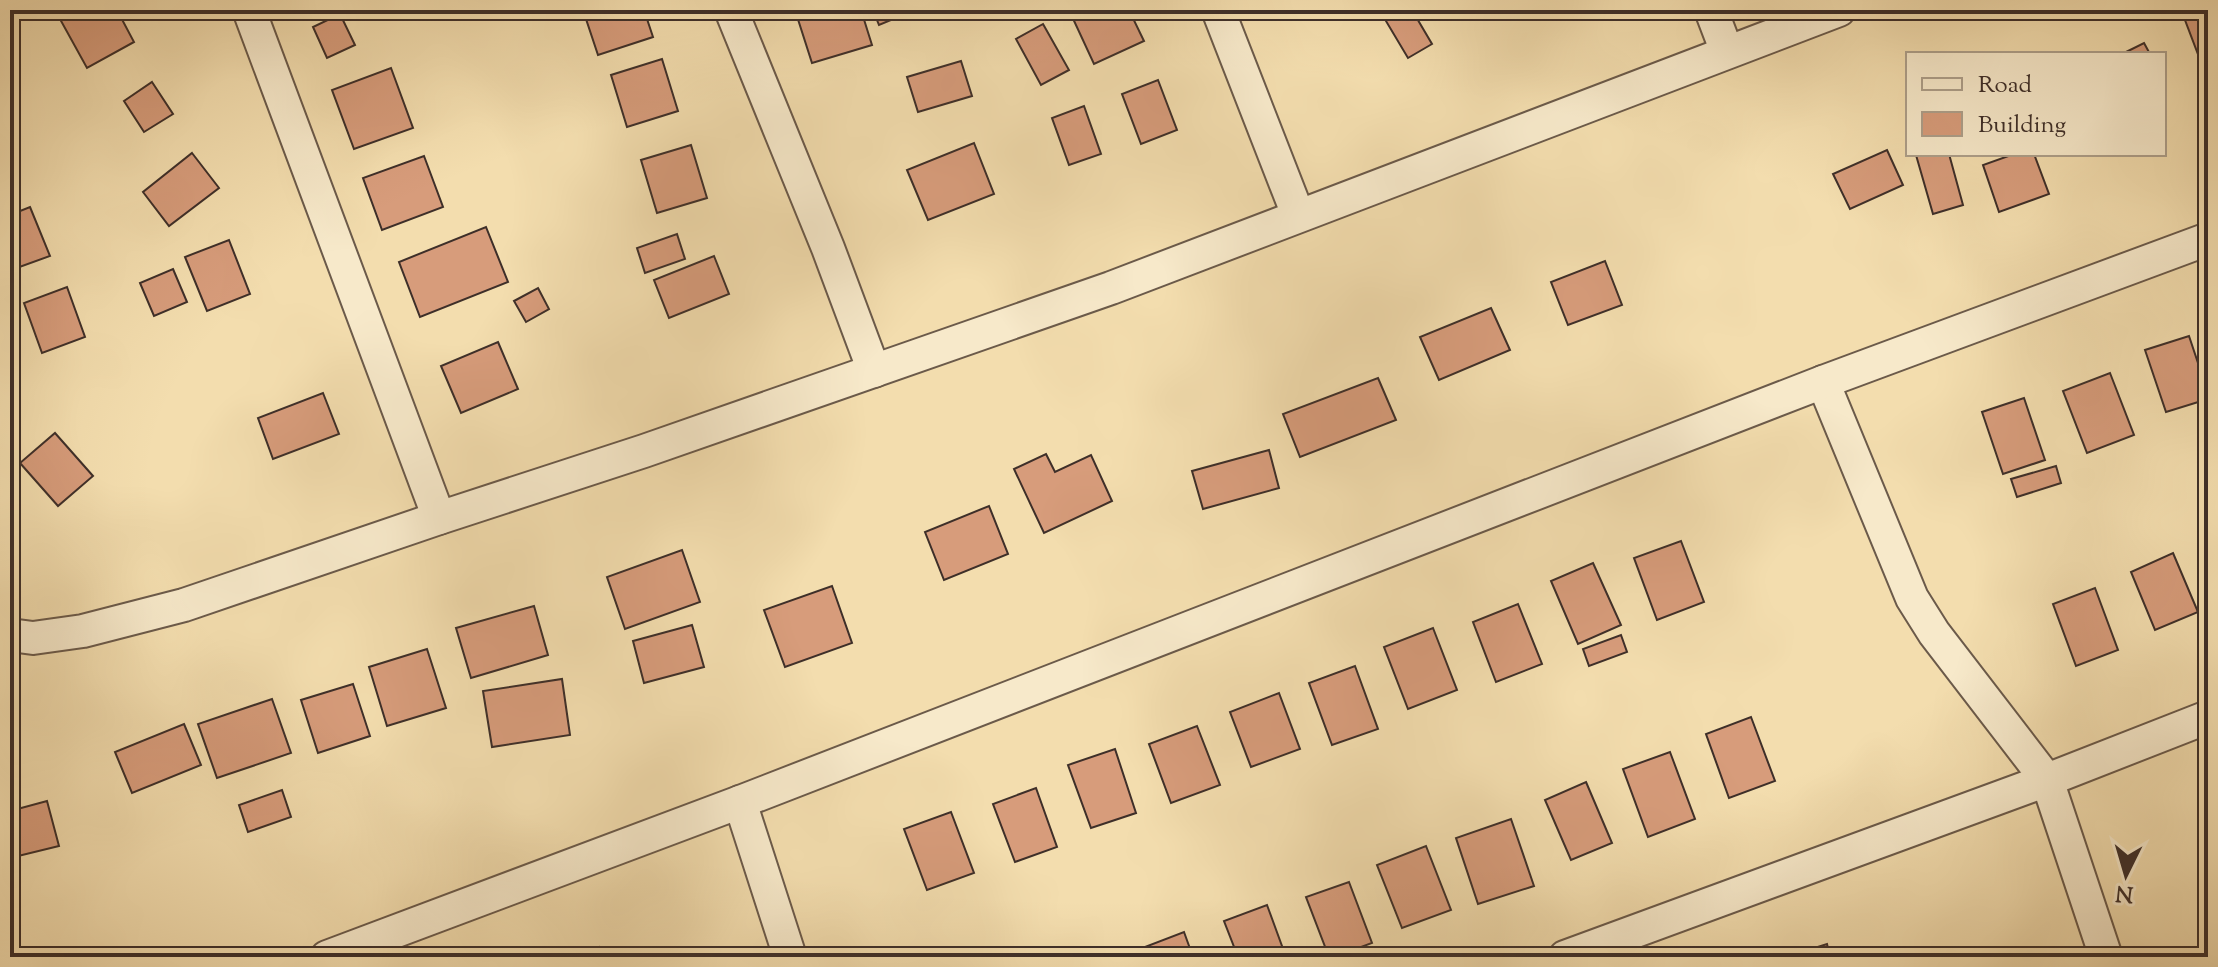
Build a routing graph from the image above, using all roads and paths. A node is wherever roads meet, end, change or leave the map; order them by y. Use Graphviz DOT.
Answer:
graph roads {
  1 [pos="249,10"];
  2 [pos="731,10"];
  3 [pos="1218,10"];
  4 [pos="1711,10"];
  5 [pos="1839,10"];
  6 [pos="1727,52"];
  7 [pos="1298,215"];
  8 [pos="2208,239"];
  9 [pos="874,371"];
  10 [pos="1823,382"];
  11 [pos="439,518"];
  12 [pos="10,635"];
  13 [pos="2208,717"];
  14 [pos="2047,780"];
  15 [pos="740,802"];
  16 [pos="327,957"];
  17 [pos="790,957"];
  18 [pos="1565,957"];
  19 [pos="2106,957"];
  1 -- 11 [label="street"];
  2 -- 9 [label="street"];
  3 -- 7 [label="street"];
  4 -- 6 [label="street"];
  5 -- 6 [label="street"];
  6 -- 7 [label="street"];
  7 -- 9 [label="street"];
  8 -- 10 [label="street"];
  9 -- 11 [label="street"];
  10 -- 14 [label="street"];
  10 -- 15 [label="street"];
  11 -- 12 [label="street"];
  13 -- 14 [label="street"];
  14 -- 18 [label="street"];
  14 -- 19 [label="street"];
  15 -- 16 [label="street"];
  15 -- 17 [label="street"];
}
